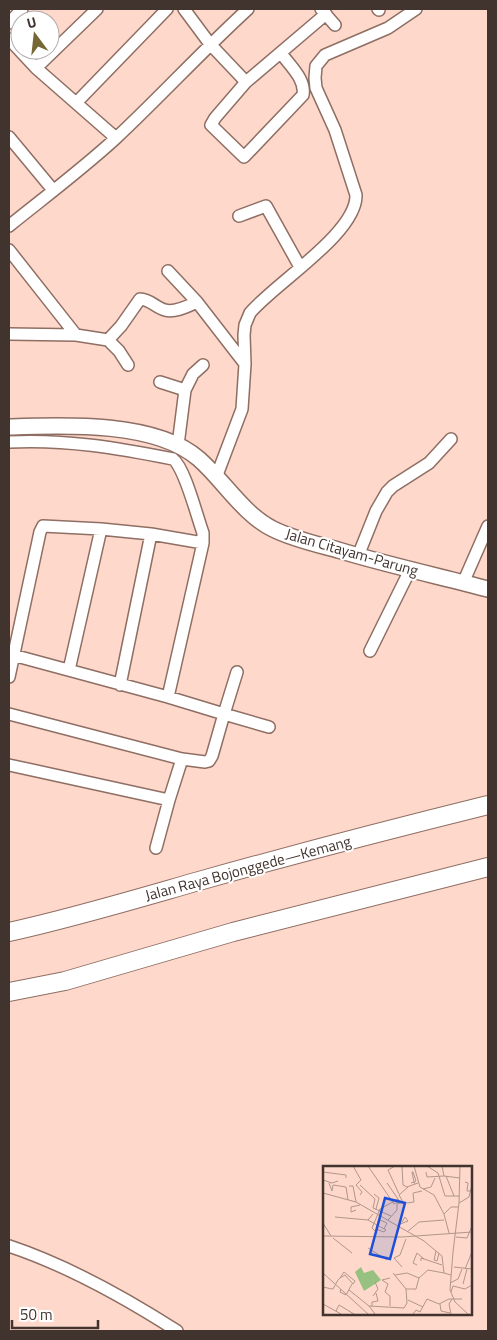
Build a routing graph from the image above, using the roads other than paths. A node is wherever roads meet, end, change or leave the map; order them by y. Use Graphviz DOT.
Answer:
graph roads {
  1 [pos="22,9"];
  2 [pos="97,9"];
  3 [pos="168,9"];
  4 [pos="184,9"];
  5 [pos="248,9"];
  6 [pos="416,9"];
  7 [pos="323,12"];
  8 [pos="9,22"];
  9 [pos="335,24"];
  10 [pos="9,39"];
  11 [pos="210,44"];
  12 [pos="281,53"];
  13 [pos="36,68"];
  14 [pos="246,82"];
  15 [pos="76,103"];
  16 [pos="9,137"];
  17 [pos="116,138"];
  18 [pos="53,190"];
  19 [pos="240,216"];
  20 [pos="9,226"];
  21 [pos="9,250"];
  22 [pos="300,267"];
  23 [pos="168,271"];
  24 [pos="197,302"];
  25 [pos="9,334"];
  26 [pos="76,334"];
  27 [pos="108,340"];
  28 [pos="245,364"];
  29 [pos="128,365"];
  30 [pos="203,365"];
  31 [pos="160,382"];
  32 [pos="185,390"];
  33 [pos="9,427"];
  34 [pos="451,439"];
  35 [pos="9,442"];
  36 [pos="178,445"];
  37 [pos="217,475"];
  38 [pos="488,526"];
  39 [pos="101,529"];
  40 [pos="151,534"];
  41 [pos="204,544"];
  42 [pos="358,556"];
  43 [pos="410,570"];
  44 [pos="463,583"];
  45 [pos="488,589"];
  46 [pos="370,651"];
  47 [pos="11,655"];
  48 [pos="69,670"];
  49 [pos="237,672"];
  50 [pos="9,677"];
  51 [pos="120,685"];
  52 [pos="168,697"];
  53 [pos="9,714"];
  54 [pos="224,714"];
  55 [pos="269,726"];
  56 [pos="182,759"];
  57 [pos="9,765"];
  58 [pos="169,800"];
  59 [pos="488,805"];
  60 [pos="156,848"];
  61 [pos="488,867"];
  62 [pos="9,932"];
  63 [pos="9,992"];
  64 [pos="9,1246"];
  65 [pos="177,1331"];
  1 -- 8 [label="street"];
  2 -- 13 [label="street"];
  3 -- 15 [label="street"];
  4 -- 11 [label="street"];
  5 -- 11 [label="street"];
  6 -- 22 [label="street"];
  7 -- 9 [label="street"];
  7 -- 12 [label="street"];
  10 -- 13 [label="street"];
  11 -- 14 [label="street"];
  11 -- 17 [label="street"];
  12 -- 14 [label="street"];
  12 -- 14 [label="street"];
  13 -- 15 [label="street"];
  15 -- 17 [label="street"];
  16 -- 18 [label="street"];
  17 -- 18 [label="street"];
  18 -- 20 [label="street"];
  19 -- 22 [label="street"];
  21 -- 26 [label="street"];
  22 -- 28 [label="street"];
  23 -- 24 [label="street"];
  24 -- 27 [label="street"];
  24 -- 28 [label="street"];
  25 -- 26 [label="street"];
  26 -- 27 [label="street"];
  27 -- 29 [label="street"];
  28 -- 37 [label="street"];
  30 -- 32 [label="street"];
  31 -- 32 [label="street"];
  32 -- 36 [label="street"];
  33 -- 36 [label="main road, Jalan Citayam-Parung"];
  34 -- 42 [label="street"];
  35 -- 41 [label="street"];
  36 -- 37 [label="main road, Jalan Citayam-Parung"];
  37 -- 42 [label="main road, Jalan Citayam-Parung"];
  38 -- 44 [label="street"];
  39 -- 40 [label="street"];
  39 -- 47 [label="street"];
  39 -- 48 [label="street"];
  40 -- 41 [label="street"];
  40 -- 51 [label="street"];
  41 -- 52 [label="street"];
  42 -- 43 [label="main road, Jalan Citayam-Parung"];
  43 -- 44 [label="main road, Jalan Citayam-Parung"];
  43 -- 46 [label="street"];
  44 -- 45 [label="main road, Jalan Citayam-Parung"];
  47 -- 48 [label="street"];
  47 -- 50 [label="street"];
  48 -- 51 [label="street"];
  49 -- 54 [label="street"];
  51 -- 52 [label="street"];
  52 -- 54 [label="street"];
  53 -- 56 [label="street"];
  54 -- 55 [label="street"];
  54 -- 56 [label="street"];
  56 -- 58 [label="street"];
  57 -- 58 [label="street"];
  58 -- 60 [label="street"];
  59 -- 62 [label="highway, Jalan Raya Bojonggede—Kemang"];
  61 -- 63 [label="highway"];
  64 -- 65 [label="street"];
}
